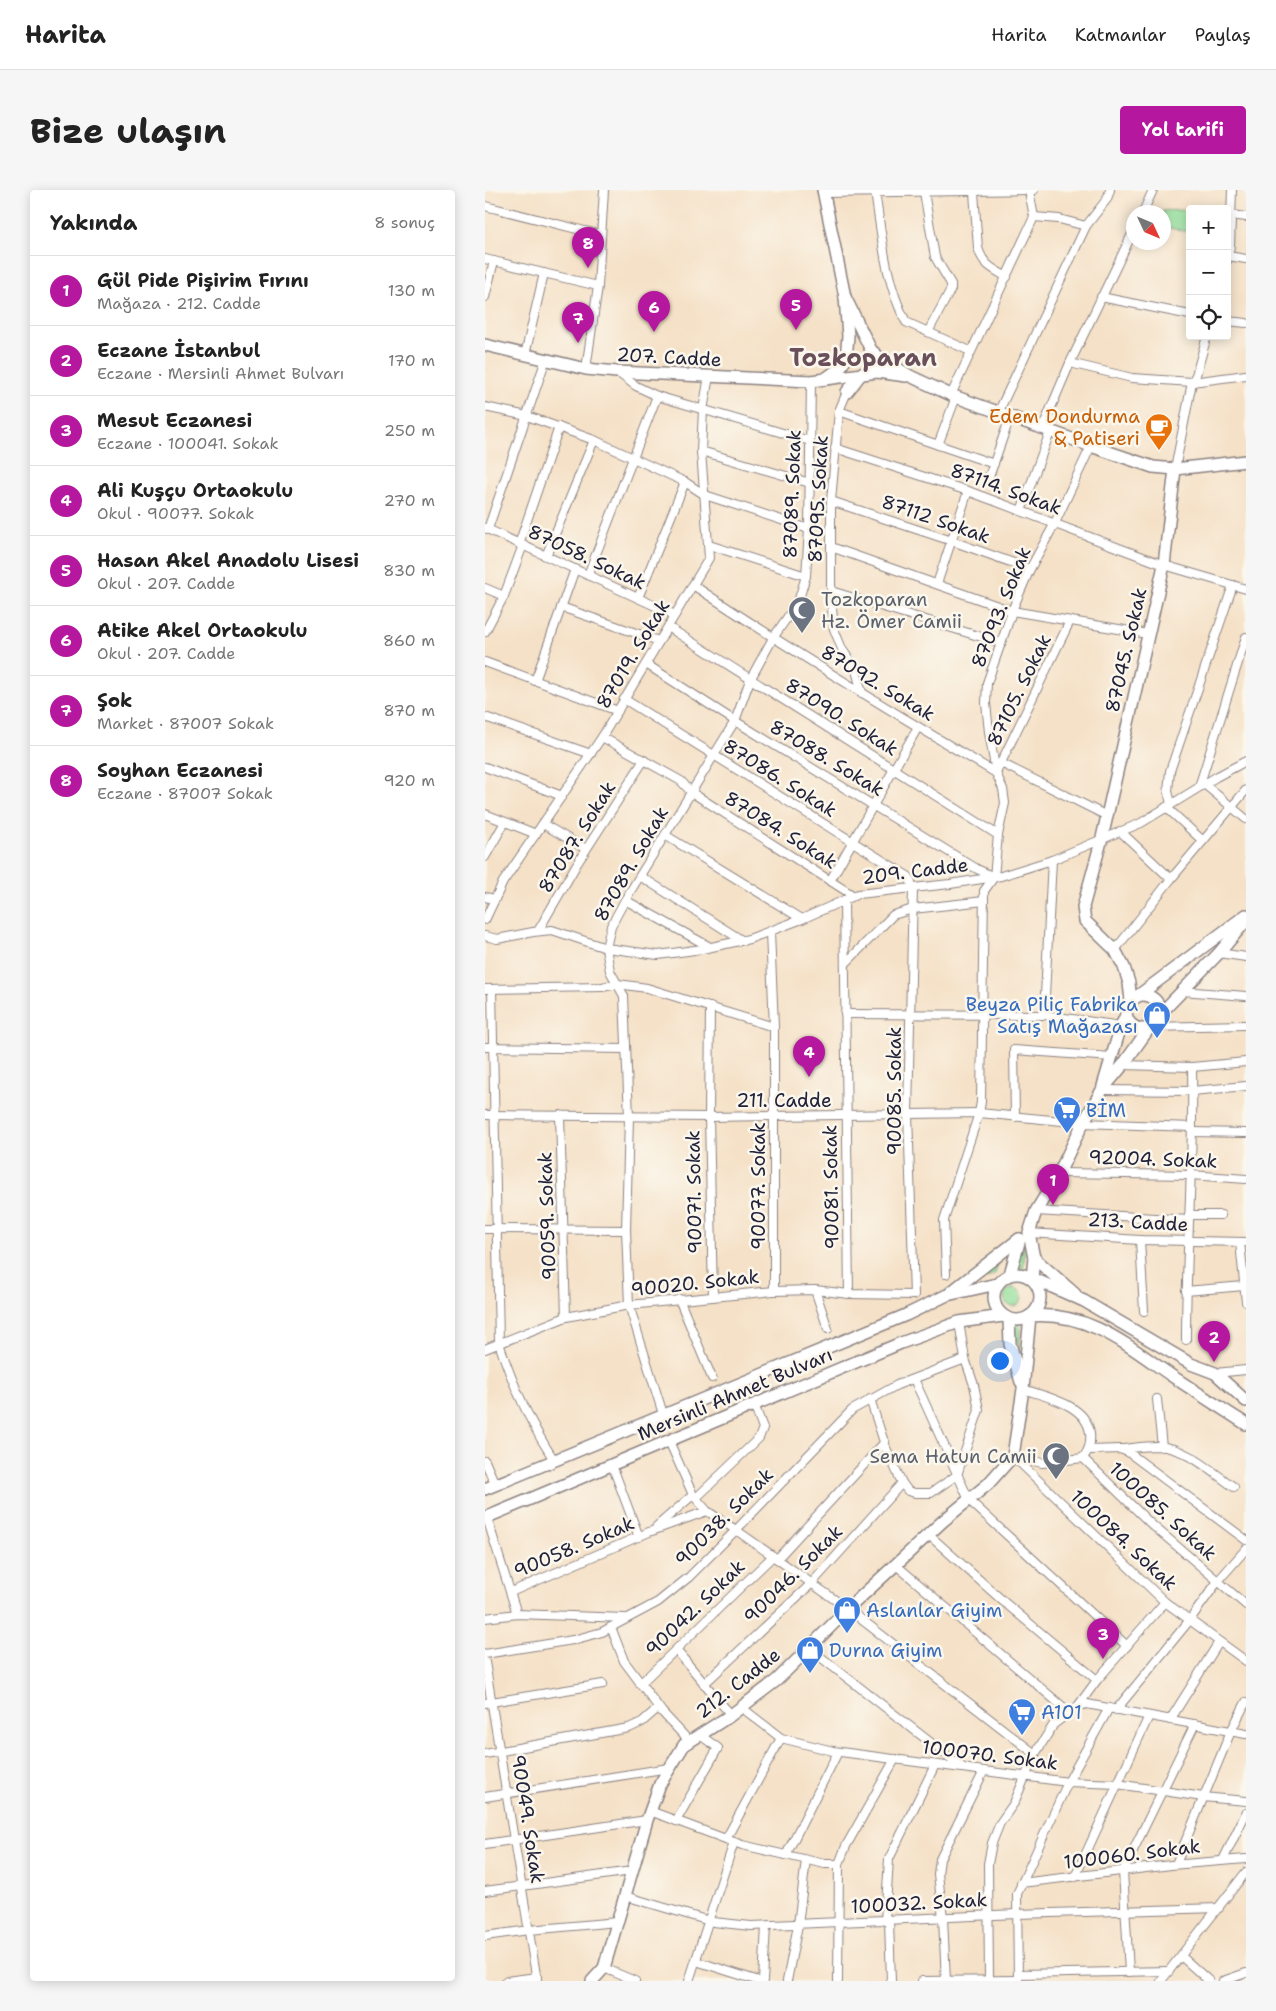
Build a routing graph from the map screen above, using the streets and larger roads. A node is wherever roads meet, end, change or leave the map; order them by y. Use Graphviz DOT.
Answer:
graph roads {
  1 [pos="604,190"];
  2 [pos="1032,190"];
  3 [pos="1110,190"];
  4 [pos="1153,190"];
  5 [pos="1232,190"];
  6 [pos="823,191"];
  7 [pos="875,192"];
  8 [pos="924,192"];
  9 [pos="974,192"];
  10 [pos="1146,205"];
  11 [pos="485,206"];
  12 [pos="1231,215"];
  13 [pos="1246,217"];
  14 [pos="1034,218"];
  15 [pos="1086,226"];
  16 [pos="601,234"];
  17 [pos="1126,246"];
  18 [pos="485,259"];
  19 [pos="1231,259"];
  20 [pos="1246,259"];
  21 [pos="494,261"];
  22 [pos="544,273"];
  23 [pos="1007,277"];
  24 [pos="598,286"];
  25 [pos="485,297"];
  26 [pos="845,297"];
  27 [pos="1101,297"];
  28 [pos="1186,314"];
  29 [pos="1231,321"];
  30 [pos="1246,323"];
  31 [pos="928,332"];
  32 [pos="1206,340"];
  33 [pos="485,345"];
  34 [pos="871,350"];
  35 [pos="970,351"];
  36 [pos="525,354"];
  37 [pos="546,359"];
  38 [pos="846,359"];
  39 [pos="1070,363"];
  40 [pos="586,369"];
  41 [pos="617,372"];
  42 [pos="861,374"];
  43 [pos="1246,375"];
  44 [pos="709,376"];
  45 [pos="910,376"];
  46 [pos="825,380"];
  47 [pos="811,381"];
  48 [pos="1192,382"];
  49 [pos="847,392"];
  50 [pos="657,396"];
  51 [pos="953,396"];
  52 [pos="485,407"];
  53 [pos="703,410"];
  54 [pos="839,411"];
  55 [pos="998,413"];
  56 [pos="527,416"];
  57 [pos="1010,417"];
  58 [pos="559,427"];
  59 [pos="1046,430"];
  60 [pos="594,440"];
  61 [pos="810,441"];
  62 [pos="938,445"];
  63 [pos="1091,446"];
  64 [pos="835,448"];
  65 [pos="701,451"];
  66 [pos="634,459"];
  67 [pos="1246,461"];
  68 [pos="994,464"];
  69 [pos="1175,468"];
  70 [pos="988,480"];
  71 [pos="685,482"];
  72 [pos="809,483"];
  73 [pos="968,491"];
  74 [pos="705,495"];
  75 [pos="831,502"];
  76 [pos="1021,511"];
  77 [pos="1055,523"];
  78 [pos="486,529"];
  79 [pos="809,529"];
  80 [pos="952,541"];
  81 [pos="521,544"];
  82 [pos="709,545"];
  83 [pos="831,547"];
  84 [pos="546,556"];
  85 [pos="1164,565"];
  86 [pos="575,569"];
  87 [pos="1030,569"];
  88 [pos="588,575"];
  89 [pos="806,576"];
  90 [pos="937,584"];
  91 [pos="693,585"];
  92 [pos="1233,586"];
  93 [pos="485,588"];
  94 [pos="1246,589"];
  95 [pos="831,591"];
  96 [pos="504,596"];
  97 [pos="638,598"];
  98 [pos="561,607"];
  99 [pos="1012,611"];
  100 [pos="675,615"];
  101 [pos="1070,621"];
  102 [pos="668,627"];
  103 [pos="485,632"];
  104 [pos="1148,634"];
  105 [pos="1246,637"];
  106 [pos="773,638"];
  107 [pos="659,641"];
  108 [pos="1001,643"];
  109 [pos="485,662"];
  110 [pos="646,664"];
  111 [pos="1237,664"];
  112 [pos="1246,667"];
  113 [pos="751,680"];
  114 [pos="535,681"];
  115 [pos="862,693"];
  116 [pos="625,700"];
  117 [pos="618,711"];
  118 [pos="485,717"];
  119 [pos="735,721"];
  120 [pos="918,727"];
  121 [pos="602,737"];
  122 [pos="591,754"];
  123 [pos="713,756"];
  124 [pos="644,760"];
  125 [pos="1246,761"];
  126 [pos="1001,763"];
  127 [pos="485,767"];
  128 [pos="894,769"];
  129 [pos="997,773"];
  130 [pos="1202,785"];
  131 [pos="1246,790"];
  132 [pos="691,792"];
  133 [pos="562,796"];
  134 [pos="873,806"];
  135 [pos="1169,806"];
  136 [pos="1232,806"];
  137 [pos="485,814"];
  138 [pos="1107,816"];
  139 [pos="1246,818"];
  140 [pos="505,822"];
  141 [pos="543,824"];
  142 [pos="1120,831"];
  143 [pos="536,834"];
  144 [pos="665,835"];
  145 [pos="998,835"];
  146 [pos="1101,838"];
  147 [pos="1203,841"];
  148 [pos="853,842"];
  149 [pos="587,849"];
  150 [pos="485,857"];
  151 [pos="1051,860"];
  152 [pos="640,876"];
  153 [pos="994,877"];
  154 [pos="1171,879"];
  155 [pos="830,881"];
  156 [pos="913,888"];
  157 [pos="854,896"];
  158 [pos="485,897"];
  159 [pos="495,899"];
  160 [pos="625,900"];
  161 [pos="844,900"];
  162 [pos="984,901"];
  163 [pos="913,909"];
  164 [pos="802,919"];
  165 [pos="485,920"];
  166 [pos="1246,920"];
  167 [pos="538,931"];
  168 [pos="770,932"];
  169 [pos="485,936"];
  170 [pos="743,941"];
  171 [pos="710,947"];
  172 [pos="606,948"];
  173 [pos="1115,950"];
  174 [pos="1219,953"];
  175 [pos="1246,957"];
  176 [pos="845,964"];
  177 [pos="617,984"];
  178 [pos="489,989"];
  179 [pos="1182,991"];
  180 [pos="1246,996"];
  181 [pos="1131,1000"];
  182 [pos="709,1007"];
  183 [pos="983,1013"];
  184 [pos="845,1014"];
  185 [pos="910,1014"];
  186 [pos="1159,1014"];
  187 [pos="1044,1015"];
  188 [pos="1126,1015"];
  189 [pos="1246,1025"];
  190 [pos="1121,1026"];
  191 [pos="774,1027"];
  192 [pos="1150,1027"];
  193 [pos="489,1046"];
  194 [pos="625,1049"];
  195 [pos="1112,1057"];
  196 [pos="1246,1062"];
  197 [pos="1123,1064"];
  198 [pos="1192,1067"];
  199 [pos="1246,1086"];
  200 [pos="1102,1090"];
  201 [pos="1192,1091"];
  202 [pos="979,1113"];
  203 [pos="908,1114"];
  204 [pos="485,1115"];
  205 [pos="495,1115"];
  206 [pos="560,1115"];
  207 [pos="774,1116"];
  208 [pos="846,1116"];
  209 [pos="629,1117"];
  210 [pos="709,1117"];
  211 [pos="1015,1117"];
  212 [pos="1083,1123"];
  213 [pos="1192,1130"];
  214 [pos="1246,1133"];
  215 [pos="1059,1173"];
  216 [pos="1191,1175"];
  217 [pos="1246,1179"];
  218 [pos="1036,1211"];
  219 [pos="1221,1215"];
  220 [pos="1189,1218"];
  221 [pos="485,1229"];
  222 [pos="498,1229"];
  223 [pos="562,1230"];
  224 [pos="626,1230"];
  225 [pos="1029,1232"];
  226 [pos="1019,1240"];
  227 [pos="1140,1240"];
  228 [pos="1187,1241"];
  229 [pos="1243,1242"];
  230 [pos="1034,1258"];
  231 [pos="946,1274"];
  232 [pos="1010,1274"];
  233 [pos="1032,1278"];
  234 [pos="997,1284"];
  235 [pos="1244,1286"];
  236 [pos="815,1290"];
  237 [pos="774,1291"];
  238 [pos="1186,1291"];
  239 [pos="849,1294"];
  240 [pos="914,1295"];
  241 [pos="947,1295"];
  242 [pos="713,1296"];
  243 [pos="679,1299"];
  244 [pos="1084,1301"];
  245 [pos="1246,1302"];
  246 [pos="629,1305"];
  247 [pos="1144,1311"];
  248 [pos="1030,1316"];
  249 [pos="566,1317"];
  250 [pos="1006,1317"];
  251 [pos="959,1322"];
  252 [pos="828,1329"];
  253 [pos="1186,1340"];
  254 [pos="499,1343"];
  255 [pos="485,1349"];
  256 [pos="965,1359"];
  257 [pos="1246,1370"];
  258 [pos="1215,1373"];
  259 [pos="712,1378"];
  260 [pos="914,1379"];
  261 [pos="1023,1389"];
  262 [pos="870,1399"];
  263 [pos="1157,1400"];
  264 [pos="1246,1401"];
  265 [pos="754,1404"];
  266 [pos="663,1414"];
  267 [pos="1246,1424"];
  268 [pos="669,1441"];
  269 [pos="885,1442"];
  270 [pos="1162,1447"];
  271 [pos="1089,1450"];
  272 [pos="1124,1450"];
  273 [pos="1013,1456"];
  274 [pos="1083,1458"];
  275 [pos="555,1460"];
  276 [pos="485,1461"];
  277 [pos="612,1465"];
  278 [pos="957,1475"];
  279 [pos="902,1483"];
  280 [pos="490,1486"];
  281 [pos="1234,1487"];
  282 [pos="695,1496"];
  283 [pos="969,1500"];
  284 [pos="707,1511"];
  285 [pos="486,1518"];
  286 [pos="736,1530"];
  287 [pos="649,1532"];
  288 [pos="929,1535"];
  289 [pos="639,1537"];
  290 [pos="1246,1540"];
  291 [pos="1246,1549"];
  292 [pos="775,1557"];
  293 [pos="896,1565"];
  294 [pos="1217,1582"];
  295 [pos="811,1583"];
  296 [pos="511,1592"];
  297 [pos="1165,1602"];
  298 [pos="1246,1605"];
  299 [pos="848,1609"];
  300 [pos="517,1614"];
  301 [pos="485,1618"];
  302 [pos="627,1618"];
  303 [pos="1189,1621"];
  304 [pos="611,1627"];
  305 [pos="1219,1642"];
  306 [pos="1127,1646"];
  307 [pos="809,1648"];
  308 [pos="676,1650"];
  309 [pos="485,1654"];
  310 [pos="1246,1661"];
  311 [pos="485,1662"];
  312 [pos="1097,1680"];
  313 [pos="603,1684"];
  314 [pos="640,1684"];
  315 [pos="704,1684"];
  316 [pos="489,1702"];
  317 [pos="1246,1702"];
  318 [pos="1078,1706"];
  319 [pos="741,1707"];
  320 [pos="658,1708"];
  321 [pos="1112,1709"];
  322 [pos="1069,1712"];
  323 [pos="731,1715"];
  324 [pos="1149,1716"];
  325 [pos="1170,1720"];
  326 [pos="1195,1724"];
  327 [pos="1231,1731"];
  328 [pos="1246,1734"];
  329 [pos="699,1735"];
  330 [pos="781,1738"];
  331 [pos="689,1741"];
  332 [pos="501,1751"];
  333 [pos="838,1752"];
  334 [pos="485,1754"];
  335 [pos="1035,1754"];
  336 [pos="895,1760"];
  337 [pos="935,1765"];
  338 [pos="669,1768"];
  339 [pos="964,1768"];
  340 [pos="984,1771"];
  341 [pos="1026,1776"];
  342 [pos="1067,1782"];
  343 [pos="1117,1784"];
  344 [pos="1162,1790"];
  345 [pos="508,1794"];
  346 [pos="485,1797"];
  347 [pos="1203,1797"];
  348 [pos="1246,1801"];
  349 [pos="1246,1813"];
  350 [pos="648,1816"];
  351 [pos="676,1821"];
  352 [pos="515,1841"];
  353 [pos="730,1841"];
  354 [pos="485,1844"];
  355 [pos="786,1855"];
  356 [pos="1246,1859"];
  357 [pos="806,1860"];
  358 [pos="1223,1860"];
  359 [pos="839,1864"];
  360 [pos="1176,1864"];
  361 [pos="632,1871"];
  362 [pos="1123,1871"];
  363 [pos="1246,1872"];
  364 [pos="1075,1876"];
  365 [pos="1021,1882"];
  366 [pos="522,1886"];
  367 [pos="485,1891"];
  368 [pos="625,1896"];
  369 [pos="1219,1908"];
  370 [pos="1126,1912"];
  371 [pos="1017,1914"];
  372 [pos="988,1916"];
  373 [pos="943,1918"];
  374 [pos="709,1921"];
  375 [pos="887,1921"];
  376 [pos="617,1922"];
  377 [pos="839,1923"];
  378 [pos="798,1925"];
  379 [pos="766,1926"];
  380 [pos="529,1930"];
  381 [pos="485,1936"];
  382 [pos="1181,1956"];
  383 [pos="697,1961"];
  384 [pos="604,1968"];
  385 [pos="1169,1971"];
  386 [pos="1129,1972"];
  387 [pos="1246,1973"];
  388 [pos="1018,1978"];
  389 [pos="537,1979"];
  390 [pos="989,1980"];
  391 [pos="505,1981"];
  392 [pos="592,1981"];
  393 [pos="635,1981"];
  394 [pos="689,1981"];
  395 [pos="759,1981"];
  396 [pos="763,1981"];
  397 [pos="787,1981"];
  398 [pos="838,1981"];
  399 [pos="891,1981"];
  400 [pos="922,1981"];
  401 [pos="945,1981"];
  402 [pos="1161,1981"];
  403 [pos="1209,1981"];
  404 [pos="1223,1981"];
  1 -- 16 [label="street"];
  2 -- 9 [label="street"];
  2 -- 14 [label="street"];
  3 -- 15 [label="street"];
  4 -- 10 [label="street"];
  5 -- 12 [label="street"];
  6 -- 7 [label="street"];
  6 -- 26 [label="street"];
  7 -- 8 [label="street"];
  7 -- 31 [label="street"];
  8 -- 9 [label="street"];
  8 -- 31 [label="street"];
  9 -- 23 [label="street"];
  11 -- 16 [label="street"];
  12 -- 13 [label="street"];
  14 -- 15 [label="street"];
  14 -- 23 [label="street"];
  15 -- 55 [label="street"];
  16 -- 24 [label="street"];
  17 -- 27 [label="street"];
  18 -- 21 [label="street"];
  19 -- 20 [label="street"];
  21 -- 22 [label="street"];
  21 -- 25 [label="street"];
  22 -- 24 [label="street"];
  22 -- 36 [label="street"];
  23 -- 35 [label="street"];
  24 -- 40 [label="street"];
  26 -- 34 [label="street"];
  26 -- 38 [label="street"];
  27 -- 28 [label="street"];
  27 -- 39 [label="street"];
  29 -- 30 [label="street"];
  31 -- 35 [label="street"];
  32 -- 48 [label="street"];
  33 -- 36 [label="street, 207. Cadde"];
  34 -- 38 [label="street"];
  34 -- 42 [label="street"];
  34 -- 45 [label="street"];
  35 -- 51 [label="street"];
  36 -- 37 [label="street, 207. Cadde"];
  37 -- 40 [label="street, 207. Cadde"];
  37 -- 56 [label="street"];
  38 -- 42 [label="street"];
  38 -- 46 [label="street"];
  39 -- 48 [label="street"];
  39 -- 59 [label="street"];
  40 -- 41 [label="street, 207. Cadde"];
  41 -- 44 [label="street, 207. Cadde"];
  41 -- 50 [label="street"];
  42 -- 45 [label="street, 207. Cadde"];
  42 -- 46 [label="street, 207. Cadde"];
  42 -- 49 [label="street"];
  43 -- 48 [label="street"];
  44 -- 47 [label="street, 207. Cadde"];
  44 -- 53 [label="street, 87019. Sokak"];
  45 -- 51 [label="street"];
  46 -- 47 [label="street, 207. Cadde"];
  47 -- 61 [label="street, 87089. Sokak"];
  48 -- 69 [label="street"];
  49 -- 54 [label="street, 87095. Sokak"];
  50 -- 53 [label="street"];
  50 -- 66 [label="street"];
  51 -- 55 [label="street"];
  51 -- 62 [label="street"];
  52 -- 56 [label="street"];
  53 -- 61 [label="street"];
  53 -- 65 [label="street, 87019. Sokak"];
  54 -- 62 [label="street"];
  54 -- 64 [label="street, 87095. Sokak"];
  55 -- 57 [label="street"];
  56 -- 58 [label="street"];
  56 -- 78 [label="street"];
  57 -- 59 [label="street"];
  57 -- 68 [label="street"];
  58 -- 60 [label="street"];
  58 -- 81 [label="street"];
  59 -- 63 [label="street"];
  59 -- 76 [label="street"];
  60 -- 66 [label="street"];
  60 -- 84 [label="street"];
  61 -- 72 [label="street, 87089. Sokak"];
  62 -- 68 [label="street"];
  63 -- 69 [label="street"];
  63 -- 77 [label="street, 87093. Sokak"];
  64 -- 73 [label="street, 87114. Sokak"];
  64 -- 75 [label="street, 87095. Sokak"];
  65 -- 72 [label="street"];
  65 -- 74 [label="street, 87019. Sokak"];
  66 -- 71 [label="street"];
  66 -- 88 [label="street"];
  67 -- 69 [label="street"];
  68 -- 70 [label="street"];
  69 -- 85 [label="street, 87045. Sokak"];
  71 -- 74 [label="street"];
  71 -- 97 [label="street"];
  72 -- 79 [label="street, 87089. Sokak"];
  73 -- 76 [label="street, 87114. Sokak"];
  73 -- 80 [label="street"];
  74 -- 79 [label="street"];
  74 -- 82 [label="street, 87019. Sokak"];
  75 -- 80 [label="street, 87112 Sokak"];
  75 -- 83 [label="street, 87095. Sokak"];
  76 -- 77 [label="street, 87114. Sokak"];
  77 -- 85 [label="street, 87114. Sokak"];
  77 -- 87 [label="street, 87093. Sokak"];
  78 -- 81 [label="street, 87058. Sokak"];
  79 -- 89 [label="street, 87089. Sokak"];
  80 -- 87 [label="street, 87112 Sokak"];
  80 -- 90 [label="street"];
  81 -- 84 [label="street, 87058. Sokak"];
  81 -- 96 [label="street"];
  82 -- 89 [label="street"];
  82 -- 91 [label="street, 87019. Sokak"];
  83 -- 90 [label="street"];
  83 -- 95 [label="street, 87095. Sokak"];
  84 -- 86 [label="street, 87058. Sokak"];
  85 -- 92 [label="street, 87114. Sokak"];
  85 -- 104 [label="street, 87045. Sokak"];
  86 -- 88 [label="street, 87058. Sokak"];
  86 -- 98 [label="street"];
  87 -- 99 [label="street, 87093. Sokak"];
  88 -- 97 [label="street, 87058. Sokak"];
  89 -- 106 [label="street, 87089. Sokak"];
  90 -- 99 [label="street"];
  91 -- 100 [label="street, 87019. Sokak"];
  91 -- 106 [label="street, 87092. Sokak"];
  92 -- 94 [label="street, 87114. Sokak"];
  92 -- 135 [label="street"];
  93 -- 96 [label="street"];
  95 -- 108 [label="street"];
  95 -- 115 [label="street, 87095. Sokak"];
  96 -- 103 [label="street"];
  97 -- 100 [label="street, 87058. Sokak"];
  98 -- 107 [label="street"];
  98 -- 114 [label="street"];
  99 -- 101 [label="street"];
  99 -- 108 [label="street, 87093. Sokak"];
  100 -- 102 [label="street, 87019. Sokak"];
  101 -- 104 [label="street"];
  101 -- 126 [label="street, 87105. Sokak"];
  102 -- 107 [label="street, 87019. Sokak"];
  102 -- 113 [label="street, 87090. Sokak"];
  104 -- 138 [label="street, 87045. Sokak"];
  105 -- 111 [label="street"];
  106 -- 113 [label="street, 87089. Sokak"];
  106 -- 115 [label="street, 87092. Sokak"];
  107 -- 110 [label="street, 87019. Sokak"];
  108 -- 129 [label="street, 87093. Sokak"];
  109 -- 114 [label="street"];
  110 -- 116 [label="street, 87019. Sokak"];
  110 -- 119 [label="street, 87088. Sokak"];
  111 -- 112 [label="street"];
  111 -- 130 [label="street"];
  113 -- 119 [label="street, 87089. Sokak"];
  113 -- 128 [label="street, 87090. Sokak"];
  114 -- 117 [label="street"];
  115 -- 120 [label="street, 87092. Sokak"];
  116 -- 117 [label="street, 87019. Sokak"];
  116 -- 123 [label="street, 87086. Sokak"];
  117 -- 121 [label="street, 87019. Sokak"];
  118 -- 122 [label="street"];
  119 -- 123 [label="street, 87089. Sokak"];
  119 -- 134 [label="street, 87088. Sokak"];
  120 -- 128 [label="street"];
  120 -- 129 [label="street, 87092. Sokak"];
  121 -- 122 [label="street, 87019. Sokak"];
  121 -- 124 [label="street"];
  122 -- 133 [label="street, 87019. Sokak"];
  123 -- 132 [label="street, 87089. Sokak"];
  123 -- 148 [label="street, 87086. Sokak"];
  124 -- 132 [label="street"];
  124 -- 149 [label="street, 87087. Sokak"];
  125 -- 130 [label="street, 209. Cadde"];
  126 -- 129 [label="street, 87105. Sokak"];
  126 -- 138 [label="street"];
  127 -- 133 [label="street"];
  128 -- 134 [label="street"];
  128 -- 145 [label="street, 87090. Sokak"];
  129 -- 145 [label="street, 87093. Sokak"];
  130 -- 135 [label="street, 209. Cadde"];
  130 -- 136 [label="street"];
  131 -- 136 [label="street"];
  132 -- 144 [label="street, 87089. Sokak"];
  132 -- 155 [label="street, 87084. Sokak"];
  133 -- 141 [label="street, 87019. Sokak"];
  134 -- 148 [label="street"];
  134 -- 153 [label="street, 87088. Sokak"];
  135 -- 142 [label="street, 209. Cadde"];
  135 -- 147 [label="street"];
  136 -- 139 [label="street"];
  136 -- 147 [label="street"];
  137 -- 140 [label="street"];
  138 -- 146 [label="street, 87045. Sokak"];
  140 -- 143 [label="street"];
  140 -- 150 [label="street"];
  141 -- 143 [label="street, 87019. Sokak"];
  141 -- 149 [label="street"];
  142 -- 146 [label="street, 209. Cadde"];
  142 -- 154 [label="street"];
  143 -- 159 [label="street, 87019. Sokak"];
  144 -- 152 [label="street, 87089. Sokak"];
  144 -- 164 [label="street"];
  145 -- 153 [label="street, 87093. Sokak"];
  146 -- 151 [label="street, 209. Cadde"];
  146 -- 173 [label="street, 87045. Sokak"];
  147 -- 154 [label="street"];
  148 -- 155 [label="street"];
  148 -- 156 [label="street, 87086. Sokak"];
  149 -- 167 [label="street, 87087. Sokak"];
  151 -- 153 [label="street, 209. Cadde"];
  151 -- 187 [label="street"];
  152 -- 160 [label="street, 87089. Sokak"];
  152 -- 170 [label="street"];
  153 -- 156 [label="street, 209. Cadde"];
  153 -- 162 [label="street, 87093. Sokak"];
  154 -- 173 [label="street"];
  155 -- 157 [label="street, 87084. Sokak"];
  156 -- 157 [label="street, 209. Cadde"];
  156 -- 163 [label="street, 90085. Sokak"];
  157 -- 161 [label="street, 209. Cadde"];
  158 -- 159 [label="street"];
  159 -- 165 [label="street, 87019. Sokak"];
  160 -- 171 [label="street"];
  160 -- 172 [label="street, 87089. Sokak"];
  161 -- 164 [label="street, 209. Cadde"];
  161 -- 176 [label="street, 90081. Sokak"];
  162 -- 163 [label="street"];
  162 -- 183 [label="street"];
  163 -- 176 [label="street"];
  163 -- 185 [label="street, 90085. Sokak"];
  164 -- 168 [label="street, 209. Cadde"];
  166 -- 174 [label="street"];
  166 -- 181 [label="street"];
  167 -- 169 [label="street, 209. Cadde"];
  167 -- 172 [label="street, 209. Cadde"];
  168 -- 170 [label="street, 209. Cadde"];
  168 -- 191 [label="street, 90077. Sokak"];
  170 -- 171 [label="street, 209. Cadde"];
  171 -- 172 [label="street, 209. Cadde"];
  172 -- 177 [label="street, 87089. Sokak"];
  173 -- 181 [label="street"];
  174 -- 175 [label="street"];
  174 -- 179 [label="street"];
  176 -- 184 [label="street, 90081. Sokak"];
  177 -- 178 [label="street"];
  177 -- 182 [label="street"];
  177 -- 194 [label="street, 87089. Sokak"];
  178 -- 193 [label="street"];
  179 -- 180 [label="street"];
  179 -- 186 [label="street"];
  181 -- 186 [label="street"];
  181 -- 188 [label="street"];
  182 -- 191 [label="street"];
  182 -- 210 [label="street, 90071. Sokak"];
  183 -- 185 [label="street"];
  183 -- 187 [label="street"];
  183 -- 202 [label="street"];
  184 -- 185 [label="street"];
  184 -- 208 [label="street, 90081. Sokak"];
  185 -- 203 [label="street, 90085. Sokak"];
  186 -- 192 [label="street"];
  187 -- 190 [label="street"];
  188 -- 190 [label="street"];
  188 -- 192 [label="street"];
  189 -- 192 [label="street"];
  190 -- 195 [label="street"];
  191 -- 207 [label="street, 90077. Sokak"];
  192 -- 197 [label="street"];
  193 -- 194 [label="street"];
  193 -- 205 [label="street"];
  194 -- 209 [label="street, 87089. Sokak"];
  195 -- 200 [label="street"];
  195 -- 211 [label="street"];
  196 -- 198 [label="street"];
  197 -- 198 [label="street"];
  197 -- 200 [label="street"];
  198 -- 201 [label="street"];
  199 -- 201 [label="street"];
  200 -- 201 [label="street"];
  200 -- 212 [label="street"];
  201 -- 213 [label="street"];
  202 -- 203 [label="street, 211. Cadde"];
  202 -- 211 [label="street, 211. Cadde"];
  202 -- 231 [label="street"];
  203 -- 208 [label="street, 211. Cadde"];
  203 -- 240 [label="street, 90085. Sokak"];
  204 -- 205 [label="street, 211. Cadde"];
  205 -- 206 [label="street, 211. Cadde"];
  205 -- 222 [label="street"];
  206 -- 209 [label="street, 211. Cadde"];
  206 -- 223 [label="street, 90059. Sokak"];
  207 -- 208 [label="street, 211. Cadde"];
  207 -- 210 [label="street, 211. Cadde"];
  207 -- 237 [label="street, 90077. Sokak"];
  208 -- 239 [label="street, 90081. Sokak"];
  209 -- 210 [label="street, 211. Cadde"];
  209 -- 224 [label="street, 87089. Sokak"];
  210 -- 242 [label="street, 90071. Sokak"];
  211 -- 212 [label="street, 211. Cadde"];
  212 -- 213 [label="street, 211. Cadde"];
  212 -- 215 [label="street"];
  213 -- 214 [label="street, 211. Cadde"];
  213 -- 216 [label="street"];
  215 -- 216 [label="street, 92004. Sokak"];
  215 -- 218 [label="street"];
  216 -- 217 [label="street, 92004. Sokak"];
  216 -- 220 [label="street"];
  218 -- 220 [label="street"];
  218 -- 225 [label="street"];
  219 -- 220 [label="street"];
  220 -- 228 [label="street"];
  221 -- 222 [label="street"];
  222 -- 223 [label="street"];
  222 -- 254 [label="street"];
  223 -- 224 [label="street"];
  223 -- 249 [label="street, 90059. Sokak"];
  224 -- 246 [label="street, 87089. Sokak"];
  225 -- 226 [label="street"];
  225 -- 227 [label="street, 213. Cadde"];
  225 -- 230 [label="street"];
  226 -- 232 [label="street"];
  226 -- 241 [label="street"];
  227 -- 228 [label="street, 213. Cadde"];
  227 -- 247 [label="street"];
  228 -- 229 [label="street, 213. Cadde"];
  228 -- 238 [label="street"];
  229 -- 235 [label="street"];
  230 -- 233 [label="street"];
  230 -- 244 [label="street"];
  232 -- 233 [label="street"];
  232 -- 234 [label="street"];
  233 -- 244 [label="street"];
  233 -- 248 [label="street"];
  234 -- 241 [label="street, Mersinli Ahmet Bulvarı"];
  234 -- 250 [label="street"];
  235 -- 238 [label="street"];
  235 -- 245 [label="street"];
  236 -- 237 [label="street, 90020. Sokak"];
  236 -- 239 [label="street, 90020. Sokak"];
  236 -- 252 [label="street"];
  237 -- 242 [label="street, 90020. Sokak"];
  238 -- 253 [label="street"];
  239 -- 240 [label="street, 90020. Sokak"];
  241 -- 266 [label="street, Mersinli Ahmet Bulvarı"];
  242 -- 243 [label="street, 90020. Sokak"];
  243 -- 246 [label="street, 90020. Sokak"];
  243 -- 259 [label="street"];
  244 -- 258 [label="street"];
  246 -- 249 [label="street, 90020. Sokak"];
  246 -- 266 [label="street, 87089. Sokak"];
  248 -- 250 [label="street"];
  248 -- 261 [label="street"];
  248 -- 267 [label="street"];
  249 -- 254 [label="street, 90020. Sokak"];
  250 -- 251 [label="street, Mersinli Ahmet Bulvarı"];
  250 -- 261 [label="street"];
  251 -- 256 [label="street"];
  251 -- 265 [label="street, Mersinli Ahmet Bulvarı"];
  254 -- 255 [label="street, 90020. Sokak"];
  254 -- 275 [label="street"];
  256 -- 260 [label="street, 90038. Sokak"];
  256 -- 278 [label="street"];
  257 -- 258 [label="street"];
  258 -- 264 [label="street"];
  260 -- 262 [label="street, 90038. Sokak"];
  260 -- 278 [label="street"];
  261 -- 271 [label="street"];
  261 -- 273 [label="street"];
  262 -- 269 [label="street"];
  262 -- 286 [label="street, 90038. Sokak"];
  263 -- 270 [label="street"];
  265 -- 268 [label="street, Mersinli Ahmet Bulvarı"];
  265 -- 282 [label="street, 90058. Sokak"];
  266 -- 275 [label="street, Mersinli Ahmet Bulvarı"];
  268 -- 277 [label="street, Mersinli Ahmet Bulvarı"];
  268 -- 282 [label="street"];
  269 -- 279 [label="street"];
  269 -- 292 [label="street, 90042. Sokak"];
  270 -- 272 [label="street"];
  270 -- 281 [label="street"];
  271 -- 272 [label="street"];
  271 -- 274 [label="street, 100084. Sokak"];
  272 -- 290 [label="street"];
  273 -- 274 [label="street, 100084. Sokak"];
  273 -- 283 [label="street, 212. Cadde"];
  273 -- 297 [label="street, 100084. Sokak"];
  274 -- 294 [label="street, 100085. Sokak"];
  275 -- 280 [label="street, Mersinli Ahmet Bulvarı"];
  276 -- 280 [label="street"];
  277 -- 285 [label="street, Mersinli Ahmet Bulvarı"];
  277 -- 289 [label="street"];
  278 -- 279 [label="street"];
  278 -- 283 [label="street"];
  279 -- 295 [label="street, 90046. Sokak"];
  282 -- 284 [label="street"];
  282 -- 287 [label="street, 90058. Sokak"];
  283 -- 288 [label="street, 212. Cadde"];
  283 -- 306 [label="street"];
  284 -- 286 [label="street"];
  284 -- 287 [label="street, 90058. Sokak"];
  285 -- 296 [label="street"];
  286 -- 292 [label="street"];
  286 -- 302 [label="street, 90038. Sokak"];
  287 -- 289 [label="street, 90058. Sokak"];
  288 -- 293 [label="street, 212. Cadde"];
  288 -- 312 [label="street"];
  289 -- 296 [label="street, 90058. Sokak"];
  291 -- 294 [label="street"];
  292 -- 295 [label="street"];
  292 -- 308 [label="street, 90042. Sokak"];
  293 -- 299 [label="street, 212. Cadde"];
  293 -- 322 [label="street"];
  294 -- 298 [label="street, 100085. Sokak"];
  294 -- 303 [label="street"];
  295 -- 299 [label="street"];
  295 -- 315 [label="street, 90046. Sokak"];
  296 -- 300 [label="street"];
  297 -- 303 [label="street, 100084. Sokak"];
  297 -- 306 [label="street"];
  299 -- 307 [label="street, 212. Cadde"];
  299 -- 335 [label="street"];
  300 -- 301 [label="street"];
  300 -- 302 [label="street"];
  302 -- 304 [label="street, 90038. Sokak"];
  303 -- 305 [label="street, 100084. Sokak"];
  303 -- 321 [label="street"];
  304 -- 309 [label="street, 90038. Sokak"];
  304 -- 314 [label="street"];
  305 -- 310 [label="street, 100084. Sokak"];
  305 -- 325 [label="street"];
  306 -- 312 [label="street"];
  307 -- 319 [label="street, 212. Cadde"];
  307 -- 339 [label="street"];
  308 -- 314 [label="street, 90042. Sokak"];
  308 -- 315 [label="street"];
  311 -- 316 [label="street, 90049. Sokak"];
  312 -- 318 [label="street"];
  313 -- 316 [label="street"];
  314 -- 320 [label="street"];
  315 -- 323 [label="street"];
  316 -- 332 [label="street, 90049. Sokak"];
  317 -- 327 [label="street"];
  318 -- 321 [label="street"];
  318 -- 322 [label="street"];
  319 -- 323 [label="street, 212. Cadde"];
  319 -- 330 [label="street, 100070. Sokak"];
  320 -- 331 [label="street"];
  320 -- 332 [label="street"];
  321 -- 324 [label="street"];
  321 -- 342 [label="street"];
  322 -- 335 [label="street"];
  323 -- 329 [label="street, 212. Cadde"];
  324 -- 325 [label="street"];
  324 -- 343 [label="street"];
  325 -- 326 [label="street"];
  326 -- 327 [label="street"];
  326 -- 344 [label="street"];
  327 -- 328 [label="street"];
  327 -- 347 [label="street"];
  329 -- 331 [label="street, 212. Cadde"];
  329 -- 351 [label="street"];
  330 -- 333 [label="street, 100070. Sokak"];
  330 -- 353 [label="street"];
  331 -- 338 [label="street, 212. Cadde"];
  332 -- 334 [label="street"];
  332 -- 345 [label="street, 90049. Sokak"];
  333 -- 336 [label="street, 100070. Sokak"];
  333 -- 355 [label="street"];
  335 -- 341 [label="street"];
  336 -- 337 [label="street, 100070. Sokak"];
  336 -- 359 [label="street"];
  337 -- 339 [label="street, 100070. Sokak"];
  337 -- 375 [label="street"];
  338 -- 345 [label="street"];
  338 -- 350 [label="street, 212. Cadde"];
  339 -- 340 [label="street, 100070. Sokak"];
  340 -- 341 [label="street, 100070. Sokak"];
  340 -- 373 [label="street"];
  341 -- 342 [label="street, 100070. Sokak"];
  341 -- 372 [label="street"];
  342 -- 343 [label="street, 100070. Sokak"];
  342 -- 365 [label="street"];
  343 -- 344 [label="street, 100070. Sokak"];
  343 -- 364 [label="street"];
  344 -- 347 [label="street, 100070. Sokak"];
  344 -- 362 [label="street"];
  345 -- 346 [label="street"];
  345 -- 352 [label="street, 90049. Sokak"];
  347 -- 348 [label="street, 100070. Sokak"];
  347 -- 360 [label="street"];
  349 -- 358 [label="street"];
  350 -- 351 [label="street"];
  350 -- 352 [label="street"];
  350 -- 361 [label="street, 212. Cadde"];
  351 -- 353 [label="street"];
  352 -- 354 [label="street"];
  352 -- 366 [label="street, 90049. Sokak"];
  353 -- 355 [label="street"];
  353 -- 374 [label="street"];
  355 -- 357 [label="street"];
  356 -- 358 [label="street, 100060. Sokak"];
  357 -- 359 [label="street"];
  357 -- 378 [label="street"];
  358 -- 360 [label="street, 100060. Sokak"];
  359 -- 377 [label="street"];
  360 -- 362 [label="street, 100060. Sokak"];
  361 -- 366 [label="street"];
  361 -- 368 [label="street, 212. Cadde"];
  362 -- 364 [label="street, 100060. Sokak"];
  362 -- 370 [label="street"];
  363 -- 369 [label="street"];
  364 -- 365 [label="street, 100060. Sokak"];
  365 -- 371 [label="street"];
  366 -- 367 [label="street"];
  366 -- 380 [label="street, 90049. Sokak"];
  368 -- 374 [label="street, 100032. Sokak"];
  368 -- 376 [label="street, 212. Cadde"];
  369 -- 370 [label="street, 100032. Sokak"];
  369 -- 382 [label="street"];
  370 -- 371 [label="street, 100032. Sokak"];
  370 -- 386 [label="street"];
  371 -- 372 [label="street, 100032. Sokak"];
  371 -- 388 [label="street"];
  372 -- 373 [label="street, 100032. Sokak"];
  372 -- 390 [label="street"];
  373 -- 375 [label="street, 100032. Sokak"];
  373 -- 401 [label="street"];
  374 -- 379 [label="street, 100032. Sokak"];
  374 -- 383 [label="street"];
  375 -- 377 [label="street, 100032. Sokak"];
  375 -- 399 [label="street"];
  376 -- 380 [label="street"];
  376 -- 384 [label="street, 212. Cadde"];
  377 -- 378 [label="street, 100032. Sokak"];
  377 -- 398 [label="street"];
  378 -- 379 [label="street, 100032. Sokak"];
  378 -- 397 [label="street"];
  379 -- 396 [label="street"];
  380 -- 381 [label="street"];
  380 -- 389 [label="street, 90049. Sokak"];
  382 -- 385 [label="street"];
  382 -- 403 [label="street"];
  383 -- 394 [label="street"];
  383 -- 395 [label="street"];
  384 -- 392 [label="street, 212. Cadde"];
  384 -- 393 [label="street"];
  385 -- 386 [label="street"];
  385 -- 402 [label="street"];
  386 -- 388 [label="street"];
  387 -- 404 [label="street"];
  388 -- 390 [label="street"];
  389 -- 391 [label="street"];
  390 -- 401 [label="street"];
  400 -- 401 [label="street"];
}
